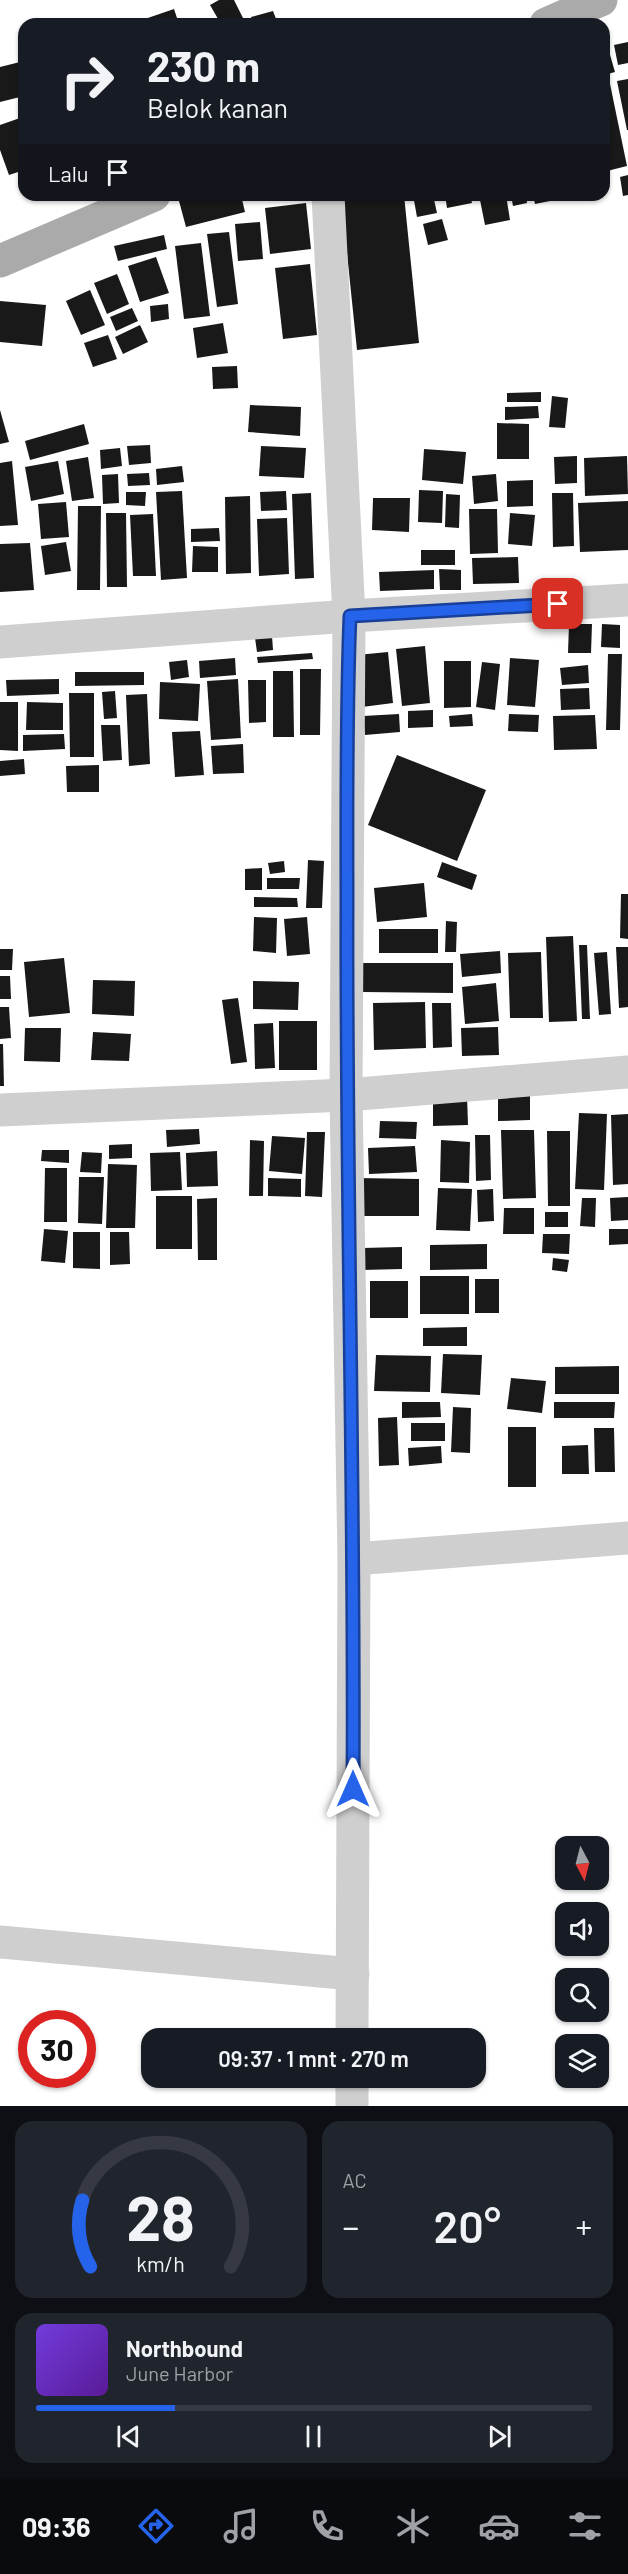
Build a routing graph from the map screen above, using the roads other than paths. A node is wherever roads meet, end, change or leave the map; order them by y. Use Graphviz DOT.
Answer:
graph roads {
  1 [pos="602,0"];
  2 [pos="560,18"];
  3 [pos="139,201"];
  4 [pos="328,201"];
  5 [pos="0,261"];
  6 [pos="628,600"];
  7 [pos="350,616"];
  8 [pos="0,642"];
  9 [pos="628,1072"];
  10 [pos="346,1095"];
  11 [pos="0,1110"];
  12 [pos="628,1538"];
  13 [pos="354,1559"];
  14 [pos="0,1942"];
  15 [pos="353,1974"];
  16 [pos="352,2028"];
  17 [pos="352,2088"];
  18 [pos="352,2106"];
  1 -- 2 [label="main road"];
  3 -- 5 [label="main road"];
  4 -- 7 [label="street"];
  6 -- 7 [label="street"];
  7 -- 8 [label="street"];
  7 -- 10 [label="street"];
  9 -- 10 [label="street"];
  10 -- 11 [label="street"];
  10 -- 13 [label="street"];
  12 -- 13 [label="street"];
  13 -- 15 [label="street"];
  14 -- 15 [label="street"];
  15 -- 16 [label="street"];
  17 -- 18 [label="street"];
}
